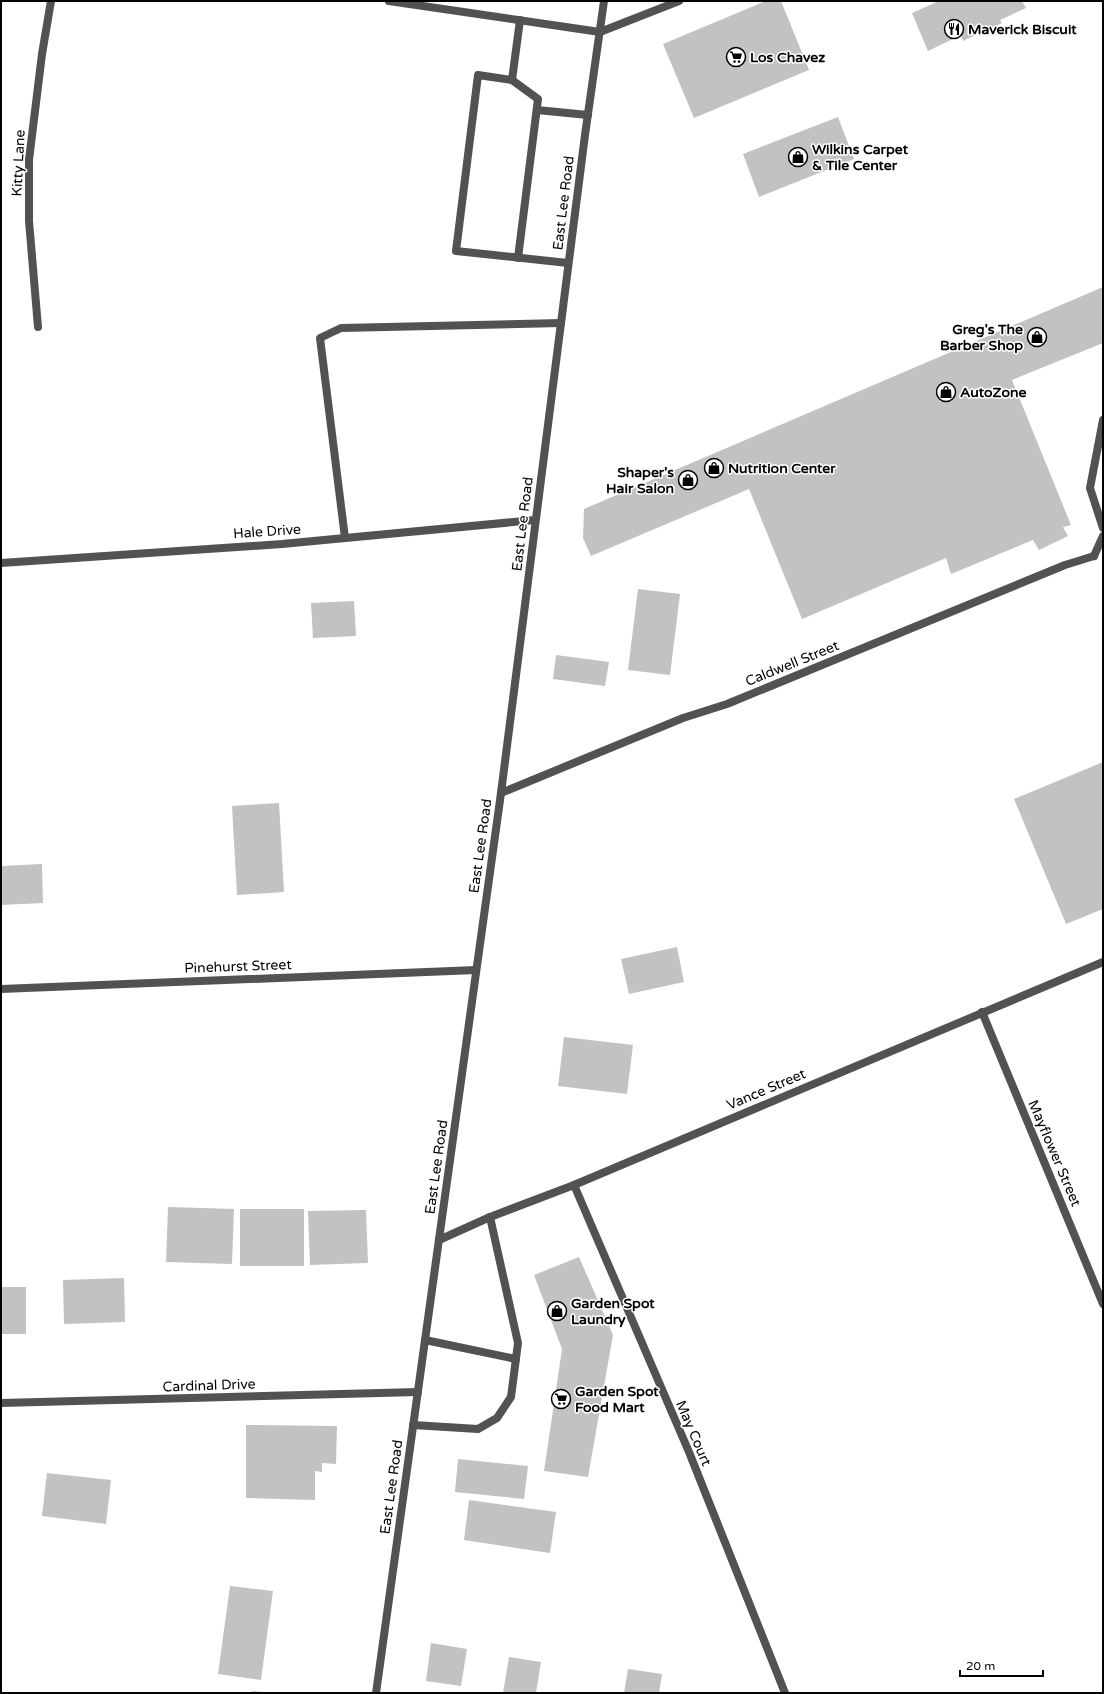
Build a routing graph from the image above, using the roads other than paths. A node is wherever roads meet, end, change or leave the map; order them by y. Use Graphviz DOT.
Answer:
graph roads {
  1 [pos="51,1"];
  2 [pos="389,1"];
  3 [pos="604,1"];
  4 [pos="679,1"];
  5 [pos="520,20"];
  6 [pos="600,32"];
  7 [pos="512,80"];
  8 [pos="537,110"];
  9 [pos="588,115"];
  10 [pos="518,258"];
  11 [pos="568,263"];
  12 [pos="561,323"];
  13 [pos="38,327"];
  14 [pos="1103,420"];
  15 [pos="535,520"];
  16 [pos="1103,528"];
  17 [pos="1103,536"];
  18 [pos="345,538"];
  19 [pos="1,563"];
  20 [pos="501,793"];
  21 [pos="1103,962"];
  22 [pos="476,970"];
  23 [pos="1,989"];
  24 [pos="982,1012"];
  25 [pos="574,1184"];
  26 [pos="490,1217"];
  27 [pos="439,1240"];
  28 [pos="1103,1304"];
  29 [pos="425,1340"];
  30 [pos="516,1359"];
  31 [pos="418,1392"];
  32 [pos="1,1403"];
  33 [pos="413,1425"];
  34 [pos="376,1693"];
  35 [pos="785,1693"];
  1 -- 13 [label="street, Kitty Lane"];
  2 -- 5 [label="street"];
  3 -- 6 [label="street, East Lee Road"];
  4 -- 6 [label="street"];
  5 -- 6 [label="street"];
  5 -- 7 [label="street"];
  6 -- 9 [label="street, East Lee Road"];
  7 -- 8 [label="street"];
  7 -- 10 [label="street"];
  8 -- 9 [label="street"];
  8 -- 10 [label="street"];
  9 -- 11 [label="street, East Lee Road"];
  10 -- 11 [label="street"];
  11 -- 12 [label="street, East Lee Road"];
  12 -- 15 [label="street, East Lee Road"];
  12 -- 18 [label="street"];
  14 -- 16 [label="street"];
  15 -- 18 [label="street, Hale Drive"];
  15 -- 20 [label="street, East Lee Road"];
  17 -- 20 [label="street, Caldwell Street"];
  18 -- 19 [label="street, Hale Drive"];
  20 -- 22 [label="street, East Lee Road"];
  21 -- 24 [label="street, Vance Street"];
  22 -- 23 [label="street, Pinehurst Street"];
  22 -- 27 [label="street, East Lee Road"];
  24 -- 25 [label="street, Vance Street"];
  24 -- 28 [label="street, Mayflower Street"];
  25 -- 26 [label="street, Vance Street"];
  25 -- 35 [label="street, May Court"];
  26 -- 27 [label="street, Vance Street"];
  26 -- 30 [label="street"];
  27 -- 29 [label="street, East Lee Road"];
  29 -- 30 [label="street"];
  29 -- 31 [label="street, East Lee Road"];
  30 -- 33 [label="street"];
  31 -- 32 [label="street, Cardinal Drive"];
  31 -- 33 [label="street, East Lee Road"];
  33 -- 34 [label="street, East Lee Road"];
}
